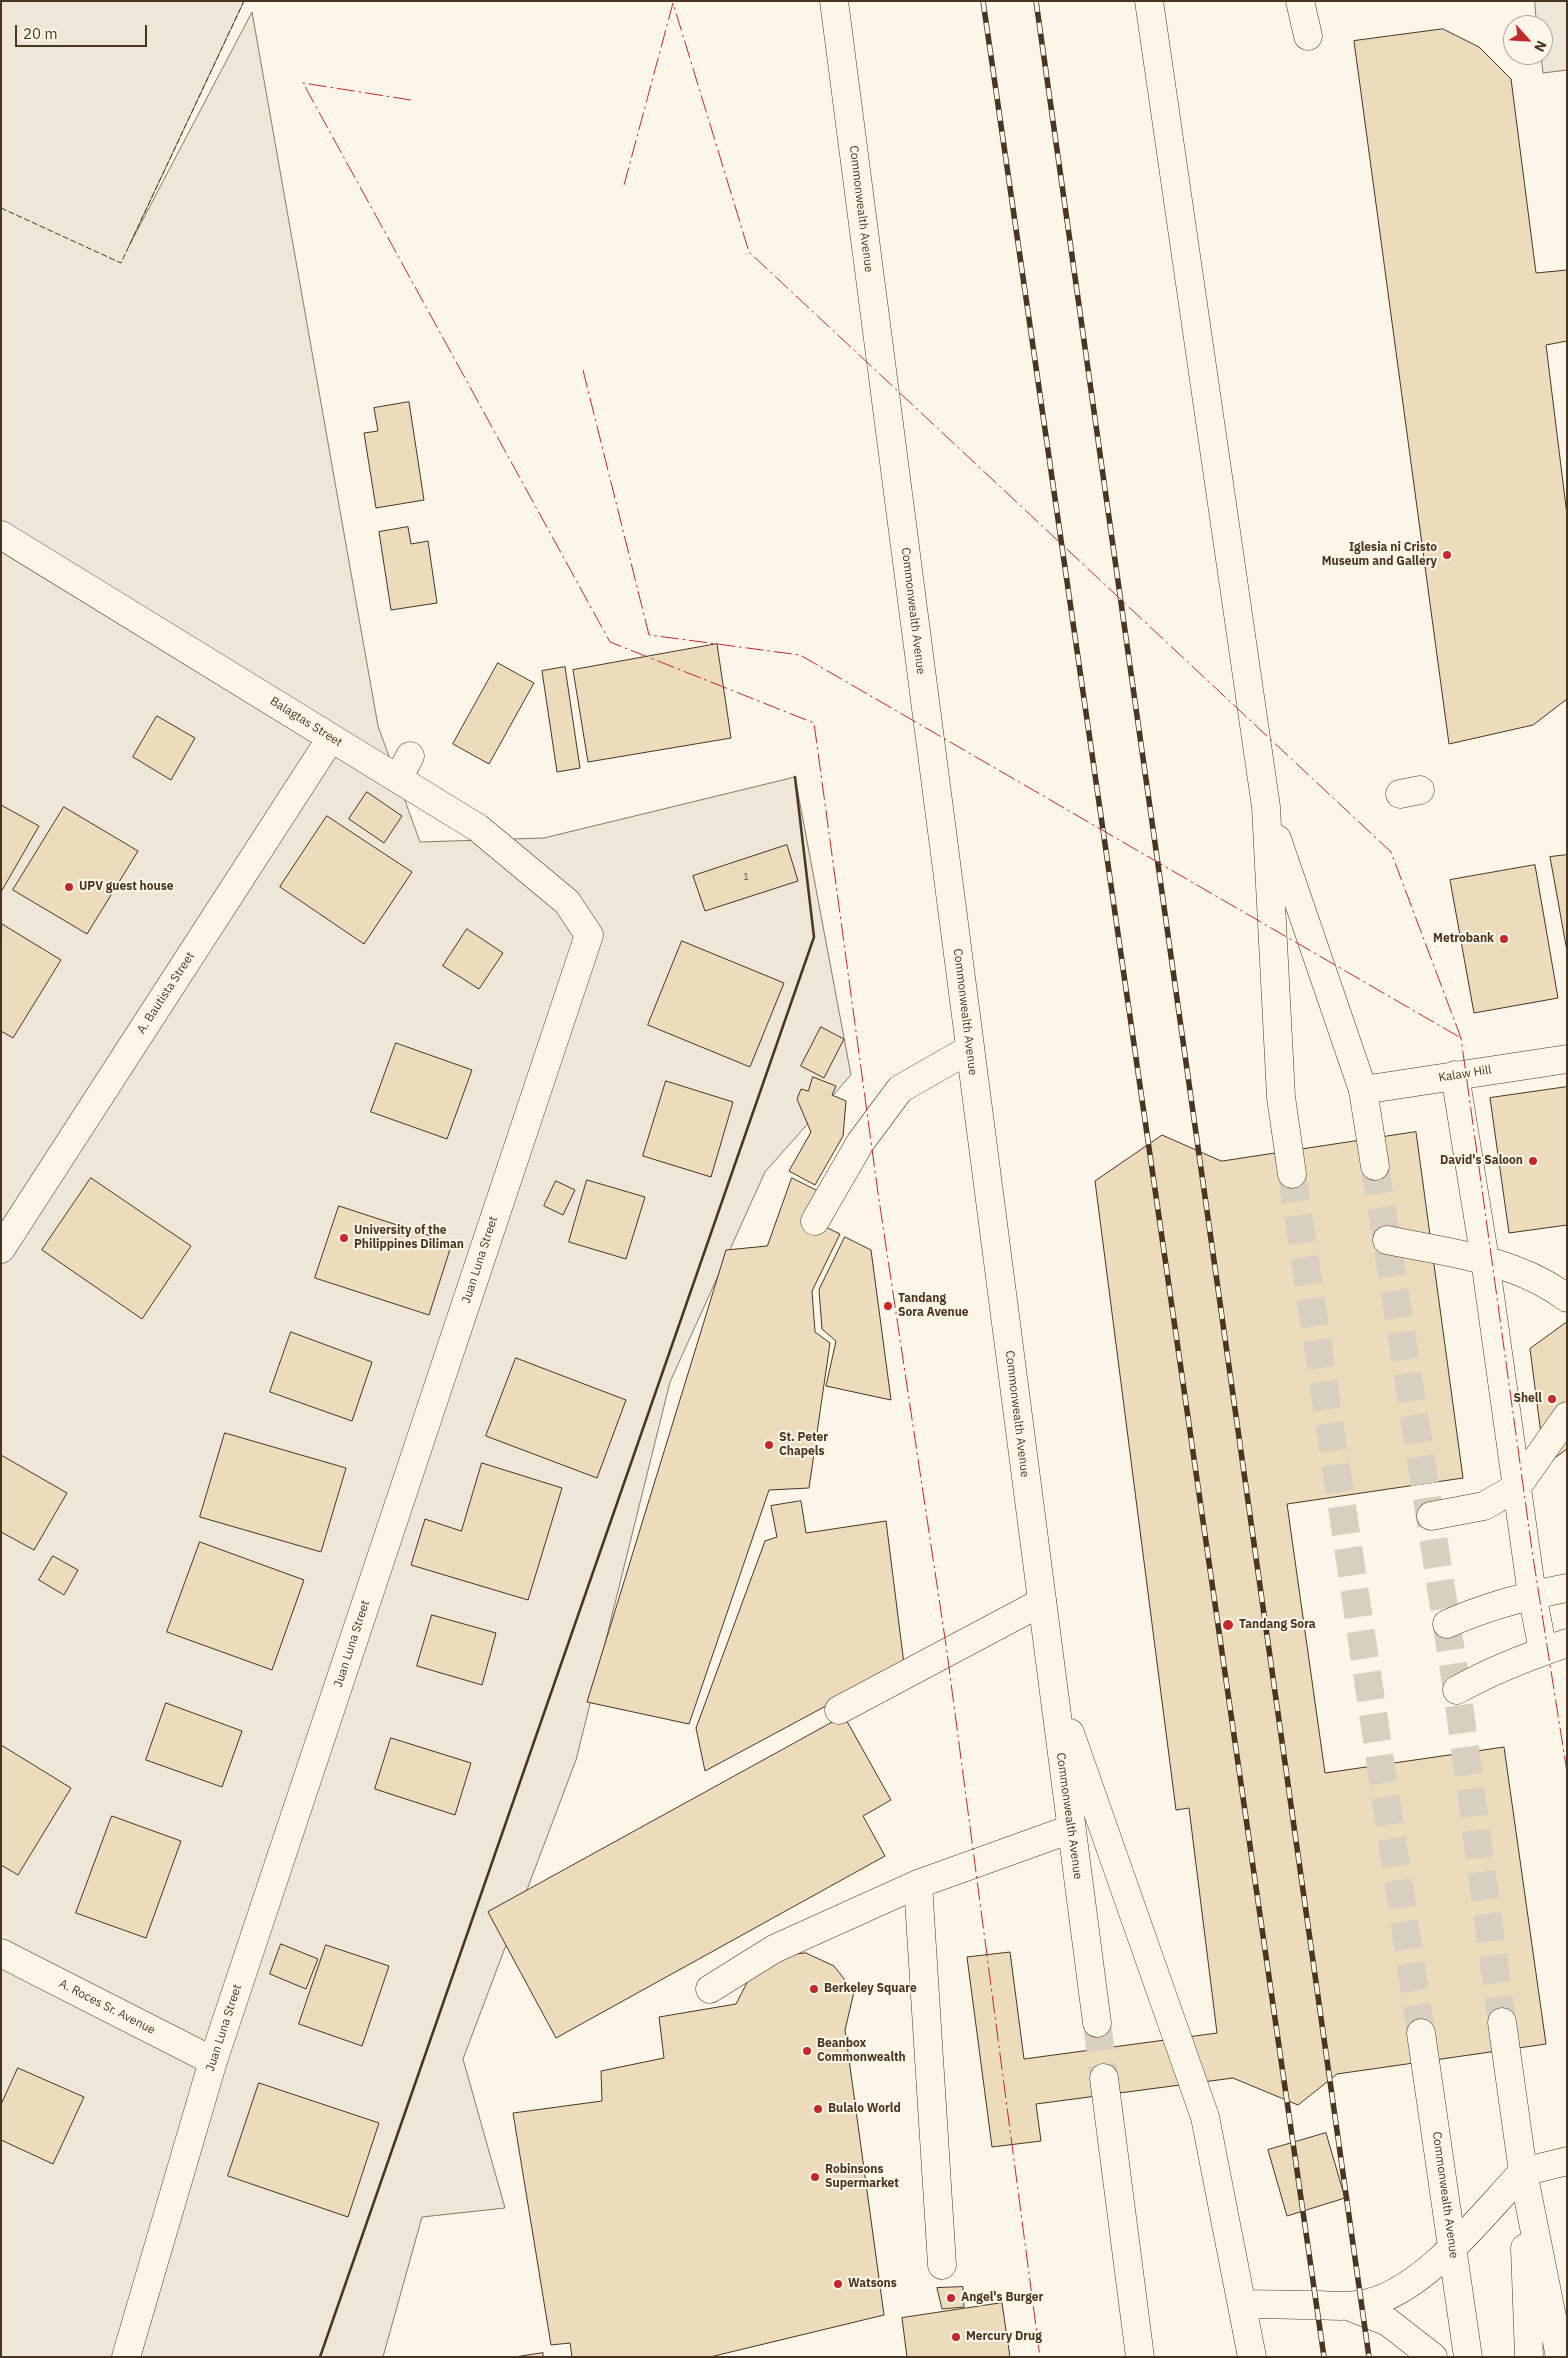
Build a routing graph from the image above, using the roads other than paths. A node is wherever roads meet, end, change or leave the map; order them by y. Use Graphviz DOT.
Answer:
graph roads {
  1 [pos="834,1"];
  2 [pos="1149,1"];
  3 [pos="1300,1"];
  4 [pos="1308,36"];
  5 [pos="1,535"];
  6 [pos="331,738"];
  7 [pos="1266,807"];
  8 [pos="589,935"];
  9 [pos="970,1049"];
  10 [pos="1567,1059"];
  11 [pos="1455,1075"];
  12 [pos="1363,1090"];
  13 [pos="1375,1166"];
  14 [pos="1292,1174"];
  15 [pos="815,1222"];
  16 [pos="1387,1240"];
  17 [pos="1,1249"];
  18 [pos="1485,1260"];
  19 [pos="1567,1298"];
  20 [pos="1567,1416"];
  21 [pos="1518,1487"];
  22 [pos="1431,1516"];
  23 [pos="1567,1588"];
  24 [pos="1532,1595"];
  25 [pos="1042,1602"];
  26 [pos="1446,1624"];
  27 [pos="1555,1646"];
  28 [pos="1051,1680"];
  29 [pos="1457,1690"];
  30 [pos="839,1710"];
  31 [pos="1071,1830"];
  32 [pos="918,1884"];
  33 [pos="1,1953"];
  34 [pos="710,1989"];
  35 [pos="1502,2022"];
  36 [pos="1097,2023"];
  37 [pos="1421,2033"];
  38 [pos="213,2061"];
  39 [pos="1104,2078"];
  40 [pos="1567,2161"];
  41 [pos="1523,2172"];
  42 [pos="1449,2219"];
  43 [pos="1453,2246"];
  44 [pos="942,2265"];
  45 [pos="1409,2285"];
  46 [pos="1242,2304"];
  47 [pos="1348,2306"];
  48 [pos="126,2357"];
  49 [pos="1140,2357"];
  50 [pos="1252,2357"];
  51 [pos="1433,2357"];
  52 [pos="1468,2357"];
  53 [pos="1529,2357"];
  54 [pos="1560,2357"];
  1 -- 9 [label="main road, Commonwealth Avenue"];
  2 -- 7 [label="main road"];
  3 -- 4 [label="main road"];
  5 -- 6 [label="main road, Balagtas Street"];
  6 -- 8 [label="main road, Balagtas Street"];
  6 -- 17 [label="main road, A. Bautista Street"];
  7 -- 12 [label="main road"];
  7 -- 14 [label="main road"];
  8 -- 38 [label="main road, Juan Luna Street"];
  9 -- 15 [label="main road"];
  9 -- 25 [label="main road, Commonwealth Avenue"];
  10 -- 11 [label="main road, Kalaw Hill"];
  11 -- 12 [label="main road, Kalaw Hill"];
  11 -- 18 [label="main road"];
  12 -- 13 [label="main road"];
  16 -- 18 [label="main road"];
  18 -- 19 [label="main road"];
  18 -- 21 [label="main road"];
  20 -- 21 [label="main road"];
  21 -- 22 [label="main road"];
  21 -- 24 [label="main road"];
  23 -- 24 [label="main road"];
  24 -- 26 [label="main road"];
  24 -- 27 [label="main road"];
  25 -- 28 [label="main road, Commonwealth Avenue"];
  25 -- 30 [label="main road"];
  27 -- 29 [label="main road"];
  28 -- 31 [label="main road, Commonwealth Avenue"];
  28 -- 46 [label="main road"];
  31 -- 32 [label="main road"];
  31 -- 36 [label="main road, Commonwealth Avenue"];
  32 -- 34 [label="main road"];
  32 -- 44 [label="main road"];
  33 -- 38 [label="main road, A. Roces Sr. Avenue"];
  35 -- 41 [label="main road"];
  37 -- 42 [label="main road, Commonwealth Avenue"];
  38 -- 48 [label="main road, Juan Luna Street"];
  39 -- 49 [label="main road"];
  40 -- 41 [label="main road"];
  41 -- 43 [label="main road"];
  41 -- 53 [label="main road"];
  41 -- 54 [label="main road"];
  42 -- 43 [label="main road, Commonwealth Avenue"];
  42 -- 45 [label="main road"];
  43 -- 45 [label="main road"];
  43 -- 52 [label="main road, Commonwealth Avenue"];
  45 -- 47 [label="main road"];
  46 -- 47 [label="main road"];
  46 -- 50 [label="main road"];
  47 -- 51 [label="main road"];
}
